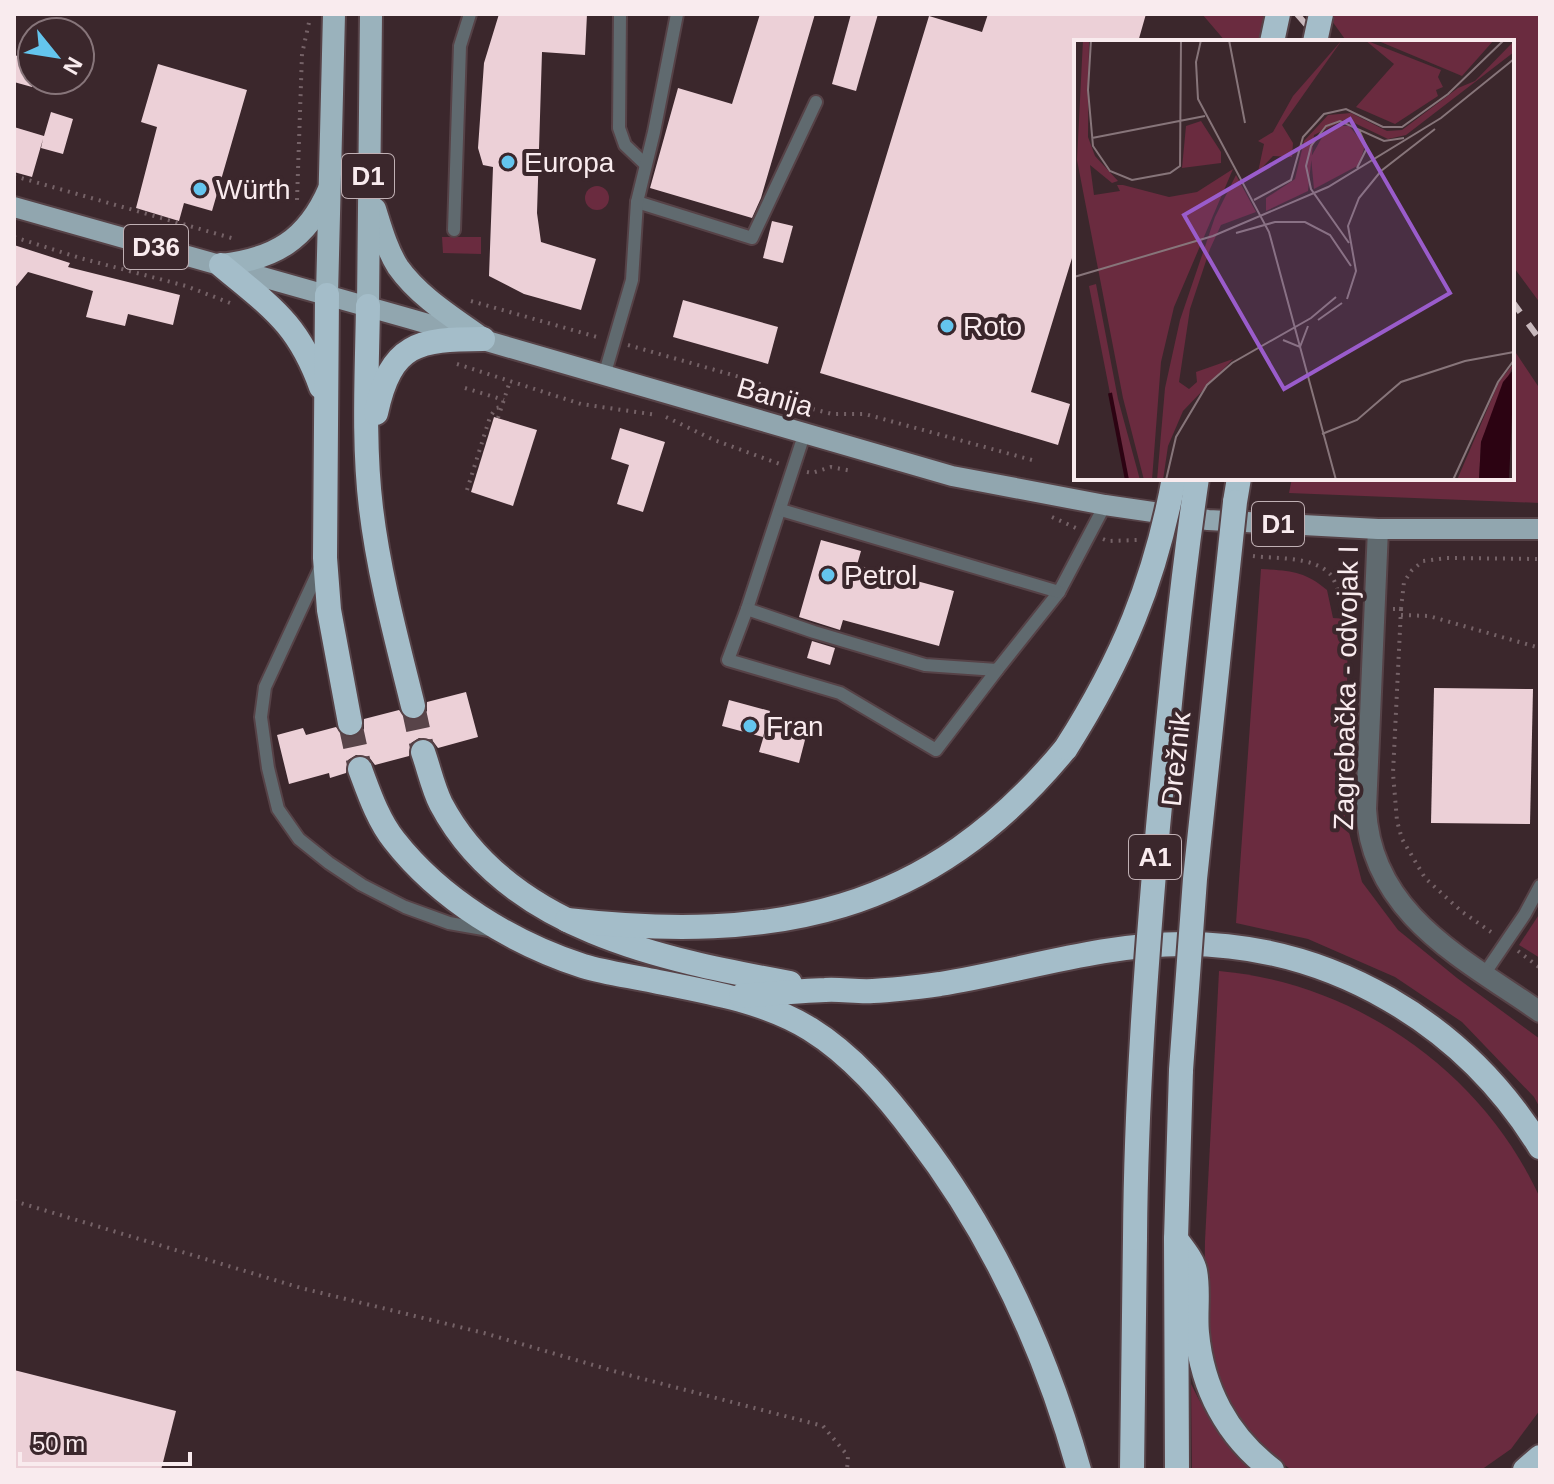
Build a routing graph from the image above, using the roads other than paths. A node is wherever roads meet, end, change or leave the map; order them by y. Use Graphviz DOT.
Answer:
graph roads {
  1 [pos="334,14"];
  2 [pos="371,14"];
  3 [pos="470,14"];
  4 [pos="620,14"];
  5 [pos="677,14"];
  6 [pos="1278,14"];
  7 [pos="1321,14"];
  8 [pos="1272,40"];
  9 [pos="1315,40"];
  10 [pos="816,102"];
  11 [pos="645,164"];
  12 [pos="331,185"];
  13 [pos="368,186"];
  14 [pos="637,202"];
  15 [pos="14,207"];
  16 [pos="454,230"];
  17 [pos="221,265"];
  18 [pos="327,295"];
  19 [pos="368,306"];
  20 [pos="483,339"];
  21 [pos="604,376"];
  22 [pos="327,403"];
  23 [pos="804,435"];
  24 [pos="367,455"];
  25 [pos="1174,480"];
  26 [pos="1197,480"];
  27 [pos="1239,480"];
  28 [pos="1105,505"];
  29 [pos="781,510"];
  30 [pos="1378,529"];
  31 [pos="1540,529"];
  32 [pos="325,558"];
  33 [pos="1059,592"];
  34 [pos="747,609"];
  35 [pos="997,670"];
  36 [pos="413,706"];
  37 [pos="350,723"];
  38 [pos="423,752"];
  39 [pos="360,769"];
  40 [pos="1540,886"];
  41 [pos="567,920"];
  42 [pos="508,934"];
  43 [pos="1485,973"];
  44 [pos="828,990"];
  45 [pos="726,997"];
  46 [pos="1540,1012"];
  47 [pos="1540,1147"];
  48 [pos="1176,1239"];
  49 [pos="1540,1457"];
  50 [pos="1079,1470"];
  51 [pos="1132,1470"];
  52 [pos="1177,1470"];
  53 [pos="1272,1470"];
  54 [pos="1525,1470"];
  1 -- 12 [label="highway, D1"];
  2 -- 13 [label="highway, D1"];
  3 -- 16 [label="lane"];
  4 -- 11 [label="lane"];
  5 -- 11 [label="lane"];
  6 -- 8 [label="highway"];
  7 -- 9 [label="highway, bridge"];
  10 -- 14 [label="lane"];
  11 -- 14 [label="lane"];
  12 -- 17 [label="highway"];
  12 -- 18 [label="highway, D1"];
  13 -- 19 [label="highway, D1"];
  13 -- 20 [label="highway"];
  14 -- 21 [label="lane"];
  15 -- 17 [label="main road, Banija / D36"];
  17 -- 18 [label="main road, Banija / D36"];
  17 -- 22 [label="highway"];
  18 -- 19 [label="main road, Banija / D1"];
  18 -- 22 [label="highway"];
  19 -- 20 [label="main road, Banija / D1"];
  19 -- 24 [label="highway"];
  20 -- 21 [label="main road, Banija / D1"];
  20 -- 24 [label="highway"];
  21 -- 23 [label="main road, Banija / D1"];
  22 -- 32 [label="highway"];
  23 -- 28 [label="main road, Banija / D1"];
  23 -- 29 [label="lane"];
  24 -- 36 [label="highway"];
  25 -- 41 [label="highway, bridge"];
  26 -- 51 [label="highway, Drežnik / A1, bridge"];
  27 -- 48 [label="highway, Drežnik / A1, bridge"];
  28 -- 30 [label="main road, Banija / D1"];
  28 -- 33 [label="lane"];
  29 -- 33 [label="lane"];
  29 -- 34 [label="lane"];
  30 -- 31 [label="main road, Banija / D1"];
  30 -- 43 [label="street, Zagrebačka - odvojak I"];
  32 -- 37 [label="highway"];
  32 -- 42 [label="lane"];
  33 -- 35 [label="lane"];
  34 -- 35 [label="lane"];
  34 -- 35 [label="lane"];
  38 -- 41 [label="highway"];
  39 -- 42 [label="highway"];
  40 -- 43 [label="lane"];
  41 -- 44 [label="highway"];
  42 -- 45 [label="highway"];
  43 -- 46 [label="street, Zagrebačka - odvojak I"];
  44 -- 45 [label="highway"];
  44 -- 47 [label="highway"];
  45 -- 50 [label="highway"];
  48 -- 52 [label="highway, A1"];
  48 -- 53 [label="highway"];
  49 -- 54 [label="highway"];
}
